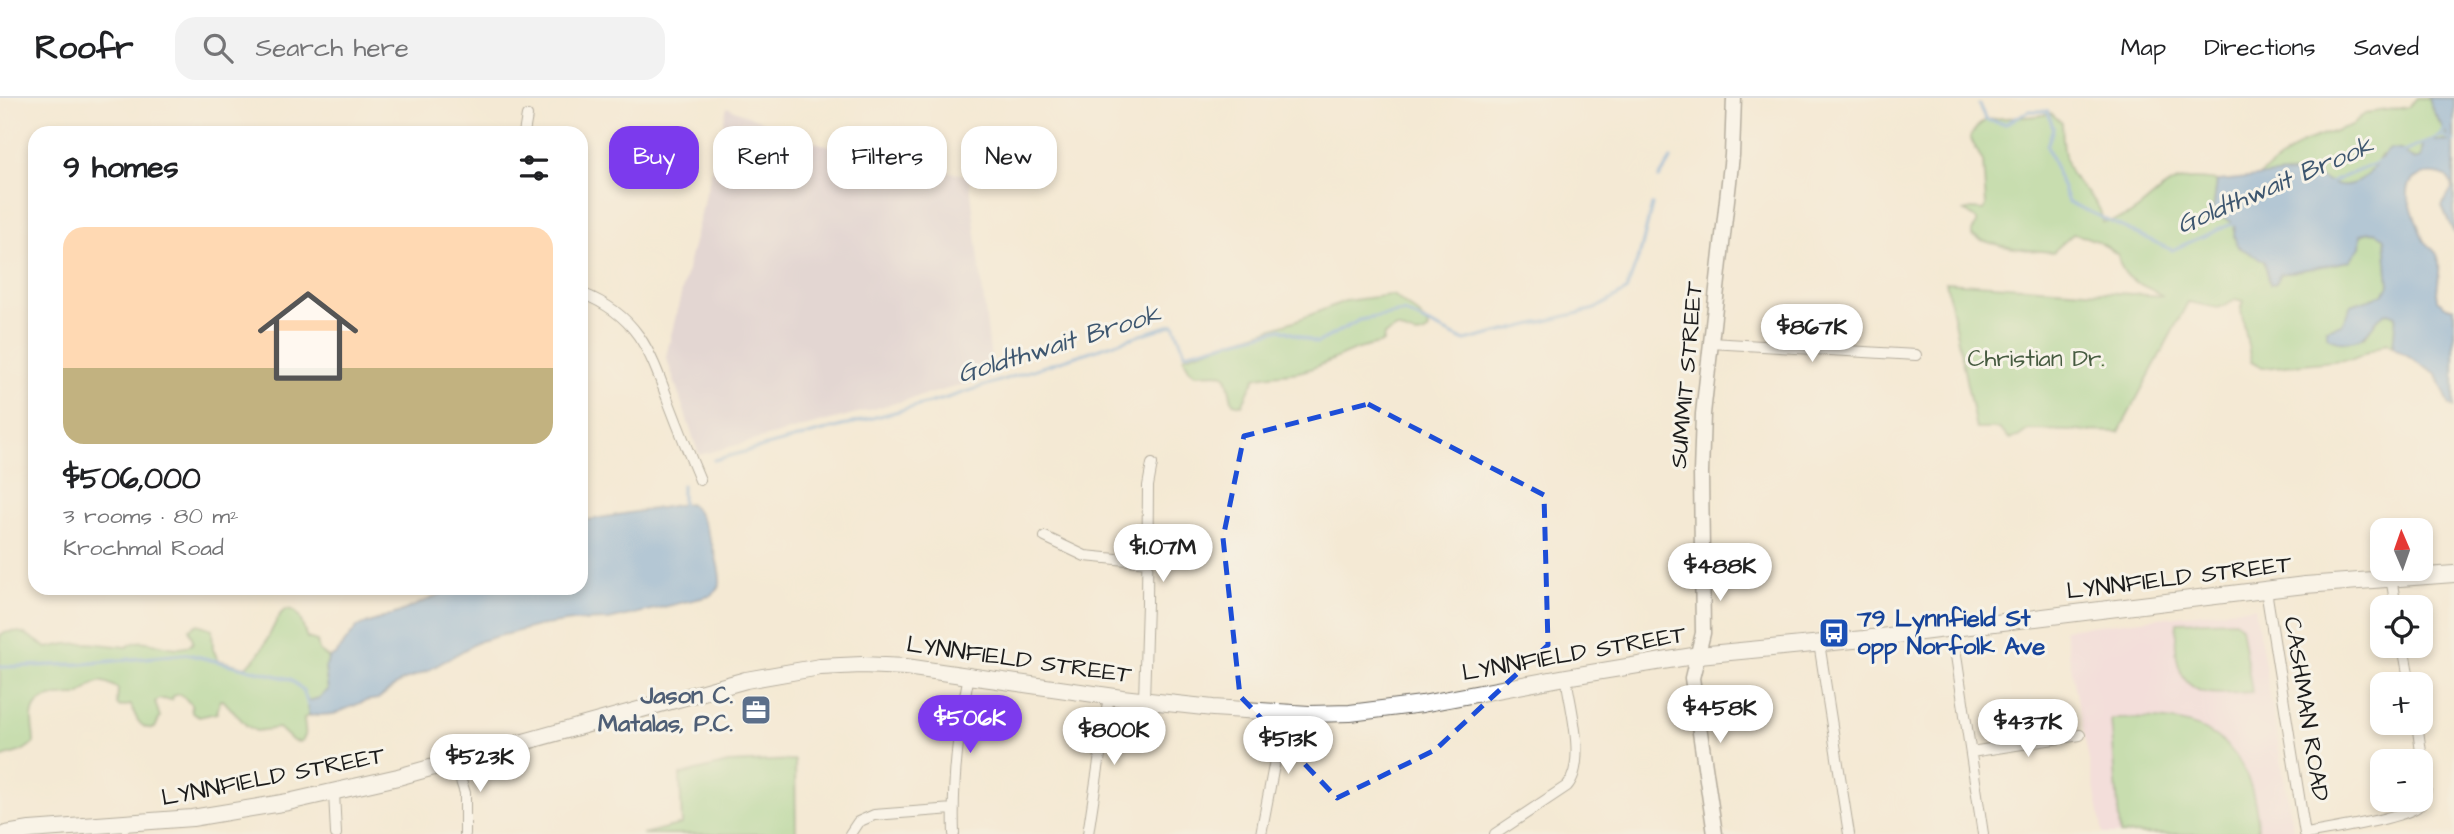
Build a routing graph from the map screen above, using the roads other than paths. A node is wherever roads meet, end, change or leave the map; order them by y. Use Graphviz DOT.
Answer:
graph roads {
  1 [pos="1734,98"];
  2 [pos="527,116"];
  3 [pos="525,126"];
  4 [pos="588,296"];
  5 [pos="1710,342"];
  6 [pos="1916,355"];
  7 [pos="1152,464"];
  8 [pos="700,480"];
  9 [pos="1045,537"];
  10 [pos="1148,562"];
  11 [pos="2454,574"];
  12 [pos="2433,575"];
  13 [pos="2370,580"];
  14 [pos="2266,590"];
  15 [pos="1952,629"];
  16 [pos="1819,643"];
  17 [pos="1699,656"];
  18 [pos="969,675"];
  19 [pos="1566,677"];
  20 [pos="1109,696"];
  21 [pos="1144,701"];
  22 [pos="1284,713"];
  23 [pos="2080,735"];
  24 [pos="2419,735"];
  25 [pos="1971,752"];
  26 [pos="454,760"];
  27 [pos="334,792"];
  28 [pos="953,809"];
  29 [pos="96,830"];
  30 [pos="6,834"];
  31 [pos="336,834"];
  32 [pos="465,834"];
  33 [pos="850,834"];
  34 [pos="954,834"];
  35 [pos="1088,834"];
  36 [pos="1261,834"];
  37 [pos="1495,834"];
  38 [pos="1715,834"];
  39 [pos="1849,834"];
  40 [pos="1983,834"];
  41 [pos="2306,834"];
  1 -- 5 [label="main road, SUMMIT STREET"];
  2 -- 3 [label="street"];
  4 -- 8 [label="street"];
  5 -- 6 [label="street"];
  5 -- 17 [label="main road, SUMMIT STREET"];
  7 -- 10 [label="street"];
  9 -- 10 [label="street"];
  10 -- 21 [label="street"];
  11 -- 12 [label="main road, LYNNFIELD STREET"];
  13 -- 14 [label="main road, LYNNFIELD STREET"];
  14 -- 15 [label="main road, LYNNFIELD STREET"];
  14 -- 41 [label="street, CASHMAN ROAD"];
  15 -- 16 [label="main road, LYNNFIELD STREET"];
  15 -- 25 [label="street"];
  16 -- 17 [label="main road, LYNNFIELD STREET"];
  16 -- 39 [label="street"];
  17 -- 19 [label="main road, LYNNFIELD STREET"];
  17 -- 38 [label="main road, SUMMIT STREET"];
  18 -- 20 [label="main road, LYNNFIELD STREET"];
  18 -- 26 [label="main road, LYNNFIELD STREET"];
  18 -- 28 [label="street"];
  19 -- 22 [label="main road, LYNNFIELD STREET"];
  19 -- 37 [label="street"];
  20 -- 21 [label="main road, LYNNFIELD STREET"];
  20 -- 35 [label="street"];
  21 -- 22 [label="main road, LYNNFIELD STREET"];
  22 -- 36 [label="street"];
  23 -- 25 [label="street"];
  24 -- 41 [label="street"];
  25 -- 40 [label="street"];
  26 -- 27 [label="main road, LYNNFIELD STREET"];
  26 -- 32 [label="street"];
  27 -- 29 [label="main road, LYNNFIELD STREET"];
  27 -- 31 [label="street"];
  28 -- 33 [label="street"];
  28 -- 34 [label="street"];
  29 -- 30 [label="main road, LYNNFIELD STREET"];
}
